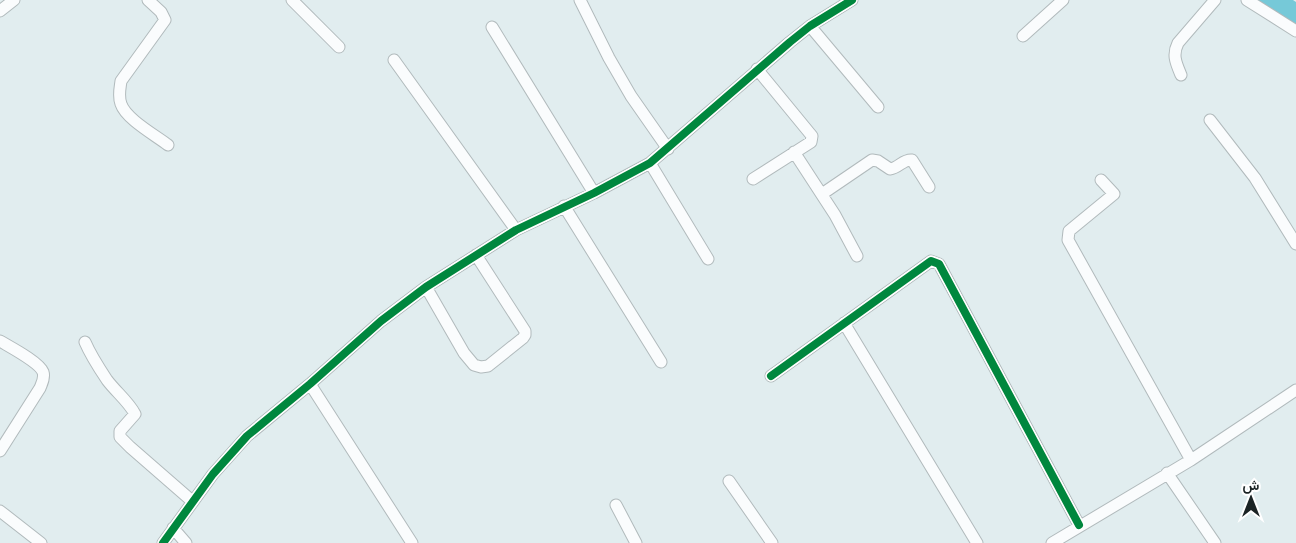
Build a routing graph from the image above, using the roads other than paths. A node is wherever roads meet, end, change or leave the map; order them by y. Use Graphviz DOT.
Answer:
graph roads {
  1 [pos="14,0"];
  2 [pos="148,0"];
  3 [pos="292,0"];
  4 [pos="580,0"];
  5 [pos="850,0"];
  6 [pos="1063,0"];
  7 [pos="1215,0"];
  8 [pos="1248,0"];
  9 [pos="0,12"];
  10 [pos="810,26"];
  11 [pos="492,27"];
  12 [pos="1296,31"];
  13 [pos="1023,36"];
  14 [pos="339,47"];
  15 [pos="394,60"];
  16 [pos="757,69"];
  17 [pos="1181,75"];
  18 [pos="878,108"];
  19 [pos="1210,120"];
  20 [pos="168,145"];
  21 [pos="668,150"];
  22 [pos="794,152"];
  23 [pos="650,164"];
  24 [pos="753,179"];
  25 [pos="1101,180"];
  26 [pos="929,187"];
  27 [pos="594,193"];
  28 [pos="822,194"];
  29 [pos="564,206"];
  30 [pos="516,230"];
  31 [pos="1296,244"];
  32 [pos="476,255"];
  33 [pos="857,256"];
  34 [pos="708,259"];
  35 [pos="426,287"];
  36 [pos="844,323"];
  37 [pos="0,341"];
  38 [pos="85,342"];
  39 [pos="660,362"];
  40 [pos="771,376"];
  41 [pos="310,384"];
  42 [pos="1296,390"];
  43 [pos="0,451"];
  44 [pos="1191,460"];
  45 [pos="1167,473"];
  46 [pos="729,481"];
  47 [pos="192,501"];
  48 [pos="616,505"];
  49 [pos="0,511"];
  50 [pos="1080,525"];
  51 [pos="174,528"];
  52 [pos="1068,533"];
  53 [pos="41,543"];
  54 [pos="163,543"];
  55 [pos="186,543"];
  56 [pos="412,543"];
  57 [pos="636,543"];
  58 [pos="772,543"];
  59 [pos="977,543"];
  60 [pos="1052,543"];
  61 [pos="1076,543"];
  62 [pos="1215,543"];
  1 -- 9 [label="street"];
  2 -- 20 [label="street"];
  3 -- 14 [label="street"];
  4 -- 21 [label="street"];
  5 -- 10 [label="street"];
  6 -- 13 [label="street"];
  7 -- 17 [label="street"];
  8 -- 12 [label="street"];
  10 -- 16 [label="street"];
  10 -- 18 [label="street"];
  11 -- 27 [label="street"];
  15 -- 30 [label="street"];
  16 -- 21 [label="street"];
  16 -- 22 [label="street"];
  19 -- 31 [label="street"];
  21 -- 23 [label="street"];
  22 -- 24 [label="street"];
  22 -- 28 [label="street"];
  23 -- 27 [label="street"];
  23 -- 34 [label="street"];
  25 -- 44 [label="street"];
  26 -- 28 [label="street"];
  27 -- 29 [label="street"];
  28 -- 33 [label="street"];
  29 -- 30 [label="street"];
  29 -- 39 [label="street"];
  30 -- 32 [label="street"];
  32 -- 35 [label="street"];
  32 -- 35 [label="street"];
  35 -- 41 [label="street"];
  36 -- 40 [label="street"];
  36 -- 50 [label="street"];
  36 -- 59 [label="street"];
  37 -- 43 [label="street"];
  38 -- 47 [label="street"];
  41 -- 47 [label="street"];
  41 -- 56 [label="street"];
  42 -- 44 [label="street"];
  44 -- 45 [label="street"];
  45 -- 50 [label="street"];
  45 -- 62 [label="street"];
  46 -- 58 [label="street"];
  47 -- 51 [label="street"];
  48 -- 57 [label="street"];
  49 -- 53 [label="street"];
  50 -- 52 [label="street"];
  51 -- 54 [label="street"];
  51 -- 55 [label="street"];
  52 -- 60 [label="street"];
  52 -- 61 [label="street"];
}
